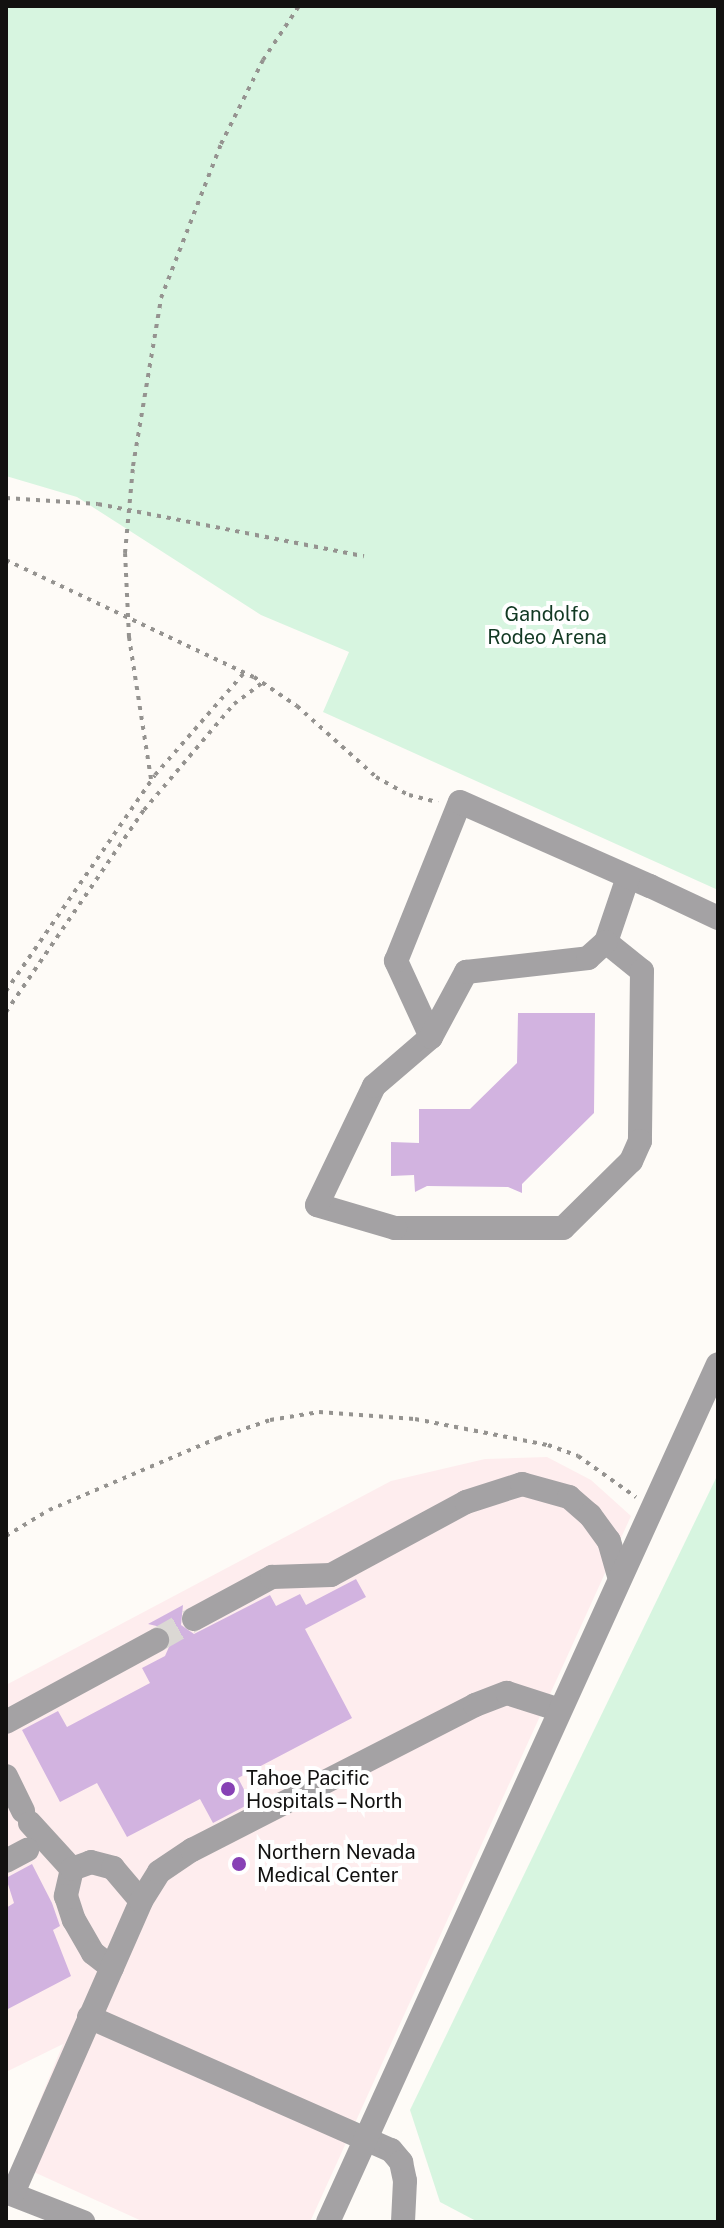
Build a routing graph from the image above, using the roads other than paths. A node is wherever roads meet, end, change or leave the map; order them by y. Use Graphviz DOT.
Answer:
graph roads {
  1 [pos="628,877"];
  2 [pos="718,918"];
  3 [pos="606,942"];
  4 [pos="431,1037"];
  5 [pos="718,1364"];
  6 [pos="619,1575"];
  7 [pos="194,1619"];
  8 [pos="157,1640"];
  9 [pos="557,1709"];
  10 [pos="6,1722"];
  11 [pos="6,1776"];
  12 [pos="28,1838"];
  13 [pos="72,1869"];
  14 [pos="141,1901"];
  15 [pos="112,1968"];
  16 [pos="89,2017"];
  17 [pos="366,2137"];
  18 [pos="10,2193"];
  19 [pos="83,2222"];
  20 [pos="328,2222"];
  21 [pos="403,2222"];
  1 -- 2 [label="street"];
  1 -- 3 [label="street"];
  1 -- 4 [label="street"];
  3 -- 4 [label="street"];
  3 -- 4 [label="street"];
  5 -- 6 [label="street"];
  6 -- 7 [label="street"];
  6 -- 9 [label="street"];
  8 -- 10 [label="street"];
  9 -- 14 [label="street"];
  9 -- 17 [label="street"];
  11 -- 12 [label="street"];
  12 -- 13 [label="street"];
  13 -- 14 [label="street"];
  13 -- 15 [label="street"];
  14 -- 15 [label="street"];
  15 -- 16 [label="street"];
  16 -- 17 [label="street"];
  16 -- 18 [label="street"];
  17 -- 20 [label="street"];
  17 -- 21 [label="street"];
  18 -- 19 [label="street"];
}
